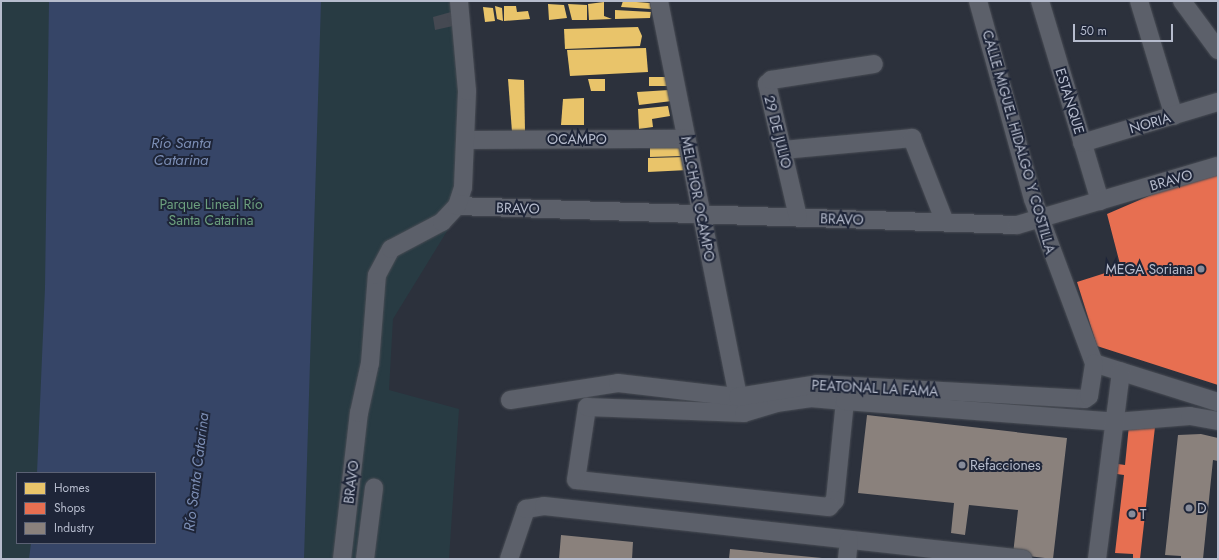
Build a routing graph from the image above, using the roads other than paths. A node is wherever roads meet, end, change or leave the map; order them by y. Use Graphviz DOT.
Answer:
graph roads {
  1 [pos="459,1"];
  2 [pos="659,1"];
  3 [pos="978,1"];
  4 [pos="1040,1"];
  5 [pos="1139,1"];
  6 [pos="1182,1"];
  7 [pos="1218,50"];
  8 [pos="874,64"];
  9 [pos="1218,102"];
  10 [pos="1174,116"];
  11 [pos="686,138"];
  12 [pos="468,140"];
  13 [pos="1082,143"];
  14 [pos="783,150"];
  15 [pos="1218,166"];
  16 [pos="1100,201"];
  17 [pos="457,206"];
  18 [pos="702,214"];
  19 [pos="798,217"];
  20 [pos="1040,221"];
  21 [pos="945,222"];
  22 [pos="1094,363"];
  23 [pos="1121,372"];
  24 [pos="738,397"];
  25 [pos="510,400"];
  26 [pos="845,401"];
  27 [pos="1218,402"];
  28 [pos="1218,421"];
  29 [pos="1115,422"];
  30 [pos="374,488"];
  31 [pos="849,540"];
  32 [pos="342,559"];
  33 [pos="365,559"];
  34 [pos="509,559"];
  35 [pos="847,559"];
  36 [pos="1024,559"];
  37 [pos="1098,559"];
  1 -- 12 [label="street, BRAVO"];
  2 -- 11 [label="street, MELCHOR OCAMPO"];
  3 -- 20 [label="street, CALLE MIGUEL HIDALGO Y COSTILLA"];
  4 -- 13 [label="street, ESTANQUE"];
  5 -- 10 [label="street"];
  6 -- 7 [label="street"];
  8 -- 14 [label="street, 29 DE JULIO"];
  9 -- 10 [label="street, NORIA"];
  10 -- 13 [label="street, NORIA"];
  11 -- 12 [label="street, OCAMPO"];
  11 -- 18 [label="street, MELCHOR OCAMPO"];
  12 -- 17 [label="street, BRAVO"];
  13 -- 16 [label="street, ESTANQUE"];
  14 -- 19 [label="street, 29 DE JULIO"];
  14 -- 21 [label="street"];
  15 -- 16 [label="street, BRAVO"];
  16 -- 20 [label="street, BRAVO"];
  17 -- 18 [label="street, BRAVO"];
  17 -- 32 [label="street, BRAVO"];
  18 -- 19 [label="street, BRAVO"];
  18 -- 24 [label="street, MELCHOR OCAMPO"];
  19 -- 21 [label="street, BRAVO"];
  20 -- 21 [label="street, BRAVO"];
  20 -- 22 [label="street, CALLE MIGUEL HIDALGO Y COSTILLA"];
  22 -- 23 [label="street"];
  22 -- 24 [label="street, PEATONAL LA FAMA"];
  23 -- 27 [label="street"];
  23 -- 29 [label="street"];
  24 -- 25 [label="street, PEATONAL LA FAMA"];
  26 -- 26 [label="street"];
  26 -- 29 [label="street"];
  28 -- 29 [label="street"];
  29 -- 37 [label="street"];
  30 -- 33 [label="street"];
  31 -- 34 [label="street"];
  31 -- 35 [label="street"];
  31 -- 36 [label="street"];
}
